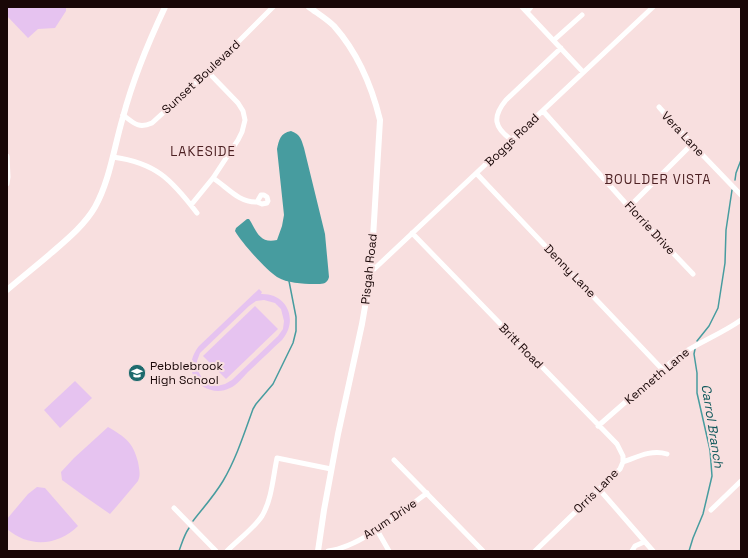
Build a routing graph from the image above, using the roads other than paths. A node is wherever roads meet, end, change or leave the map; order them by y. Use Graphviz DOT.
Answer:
graph roads {
  1 [pos="165,7"];
  2 [pos="273,7"];
  3 [pos="310,7"];
  4 [pos="522,7"];
  5 [pos="532,7"];
  6 [pos="653,7"];
  7 [pos="527,12"];
  8 [pos="582,15"];
  9 [pos="554,40"];
  10 [pos="561,48"];
  11 [pos="208,72"];
  12 [pos="584,72"];
  13 [pos="659,107"];
  14 [pos="543,111"];
  15 [pos="123,115"];
  16 [pos="512,140"];
  17 [pos="692,144"];
  18 [pos="7,156"];
  19 [pos="113,157"];
  20 [pos="477,174"];
  21 [pos="213,178"];
  22 [pos="7,184"];
  23 [pos="741,195"];
  24 [pos="257,202"];
  25 [pos="192,205"];
  26 [pos="629,207"];
  27 [pos="197,213"];
  28 [pos="412,233"];
  29 [pos="371,272"];
  30 [pos="693,274"];
  31 [pos="7,290"];
  32 [pos="741,320"];
  33 [pos="662,369"];
  34 [pos="598,426"];
  35 [pos="667,454"];
  36 [pos="394,460"];
  37 [pos="623,462"];
  38 [pos="332,469"];
  39 [pos="741,481"];
  40 [pos="599,489"];
  41 [pos="427,493"];
  42 [pos="174,508"];
  43 [pos="711,510"];
  44 [pos="377,530"];
  45 [pos="644,542"];
  46 [pos="216,551"];
  47 [pos="227,551"];
  48 [pos="318,551"];
  49 [pos="328,551"];
  50 [pos="389,551"];
  51 [pos="483,551"];
  52 [pos="535,551"];
  53 [pos="632,551"];
  54 [pos="652,551"];
  1 -- 15 [label="street"];
  2 -- 11 [label="street, Sunset Boulevard"];
  3 -- 29 [label="street, Pisgah Road"];
  4 -- 7 [label="street"];
  5 -- 7 [label="street"];
  6 -- 12 [label="street, Boggs Road"];
  7 -- 9 [label="street"];
  8 -- 9 [label="street"];
  9 -- 10 [label="street"];
  10 -- 12 [label="street"];
  10 -- 16 [label="street"];
  11 -- 15 [label="street, Sunset Boulevard"];
  11 -- 21 [label="street"];
  12 -- 14 [label="street, Boggs Road"];
  13 -- 17 [label="street, Vera Lane"];
  14 -- 16 [label="street, Boggs Road"];
  14 -- 26 [label="street, Florrie Drive"];
  15 -- 19 [label="street"];
  16 -- 20 [label="street, Boggs Road"];
  17 -- 23 [label="street, Vera Lane"];
  17 -- 26 [label="street"];
  18 -- 22 [label="street"];
  19 -- 25 [label="street"];
  19 -- 31 [label="street"];
  20 -- 28 [label="street, Boggs Road"];
  20 -- 33 [label="street, Denny Lane"];
  21 -- 24 [label="street"];
  21 -- 25 [label="street"];
  25 -- 27 [label="street"];
  26 -- 30 [label="street, Florrie Drive"];
  28 -- 29 [label="street, Boggs Road"];
  28 -- 34 [label="street, Britt Road"];
  29 -- 38 [label="street, Pisgah Road"];
  32 -- 33 [label="street, Kenneth Lane"];
  33 -- 34 [label="street, Kenneth Lane"];
  34 -- 37 [label="street, Britt Road"];
  35 -- 37 [label="street, Orris Lane"];
  36 -- 41 [label="street"];
  37 -- 40 [label="street, Orris Lane"];
  38 -- 47 [label="street"];
  38 -- 48 [label="street, Pisgah Road"];
  39 -- 43 [label="street"];
  40 -- 45 [label="street"];
  40 -- 52 [label="street, Orris Lane"];
  41 -- 44 [label="street, Arum Drive"];
  41 -- 51 [label="street"];
  42 -- 46 [label="street"];
  44 -- 49 [label="street, Arum Drive"];
  44 -- 50 [label="street"];
  45 -- 53 [label="street"];
  45 -- 54 [label="street"];
}
